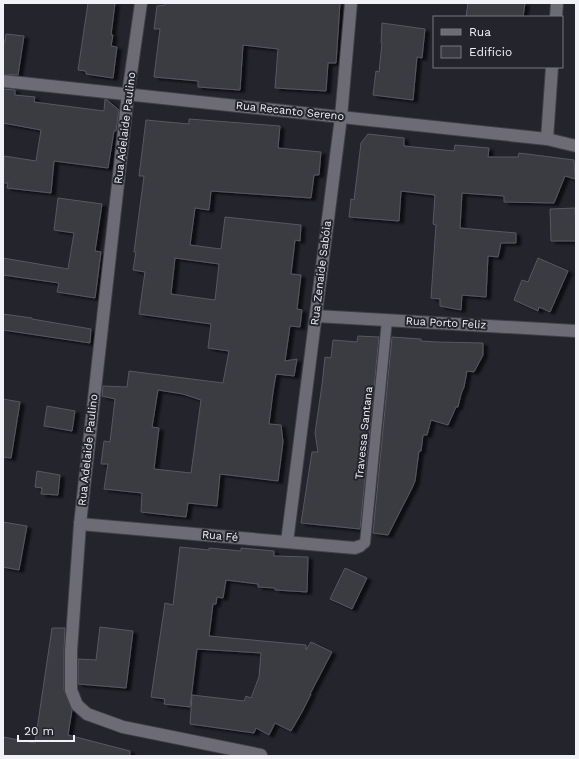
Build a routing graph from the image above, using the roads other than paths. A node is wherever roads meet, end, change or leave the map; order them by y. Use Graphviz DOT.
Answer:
graph roads {
  1 [pos="141,3"];
  2 [pos="351,3"];
  3 [pos="557,3"];
  4 [pos="556,16"];
  5 [pos="552,68"];
  6 [pos="3,80"];
  7 [pos="128,94"];
  8 [pos="341,117"];
  9 [pos="547,139"];
  10 [pos="576,146"];
  11 [pos="316,316"];
  12 [pos="387,320"];
  13 [pos="576,325"];
  14 [pos="576,331"];
  15 [pos="80,524"];
  16 [pos="287,542"];
  17 [pos="360,546"];
  18 [pos="261,755"];
  1 -- 7 [label="street, Rua Adelaide Paulino"];
  2 -- 8 [label="street, Rua Zenaide Sabóia"];
  3 -- 4 [label="street"];
  5 -- 9 [label="street"];
  6 -- 7 [label="street, Rua Recanto Sereno"];
  7 -- 8 [label="street, Rua Recanto Sereno"];
  7 -- 15 [label="street, Rua Adelaide Paulino"];
  8 -- 9 [label="street, Rua Recanto Sereno"];
  8 -- 11 [label="street, Rua Zenaide Sabóia"];
  9 -- 10 [label="street, Rua Recanto Sereno"];
  11 -- 12 [label="street, Rua Porto Feliz"];
  11 -- 16 [label="street, Rua Zenaide Sabóia"];
  12 -- 14 [label="street, Rua Porto Feliz"];
  12 -- 17 [label="lane, Travessa Santana"];
  13 -- 14 [label="street"];
  15 -- 16 [label="street, Rua Fé"];
  15 -- 18 [label="street, Rua Adelaide Paulino"];
  16 -- 17 [label="street, Rua Fé"];
}
